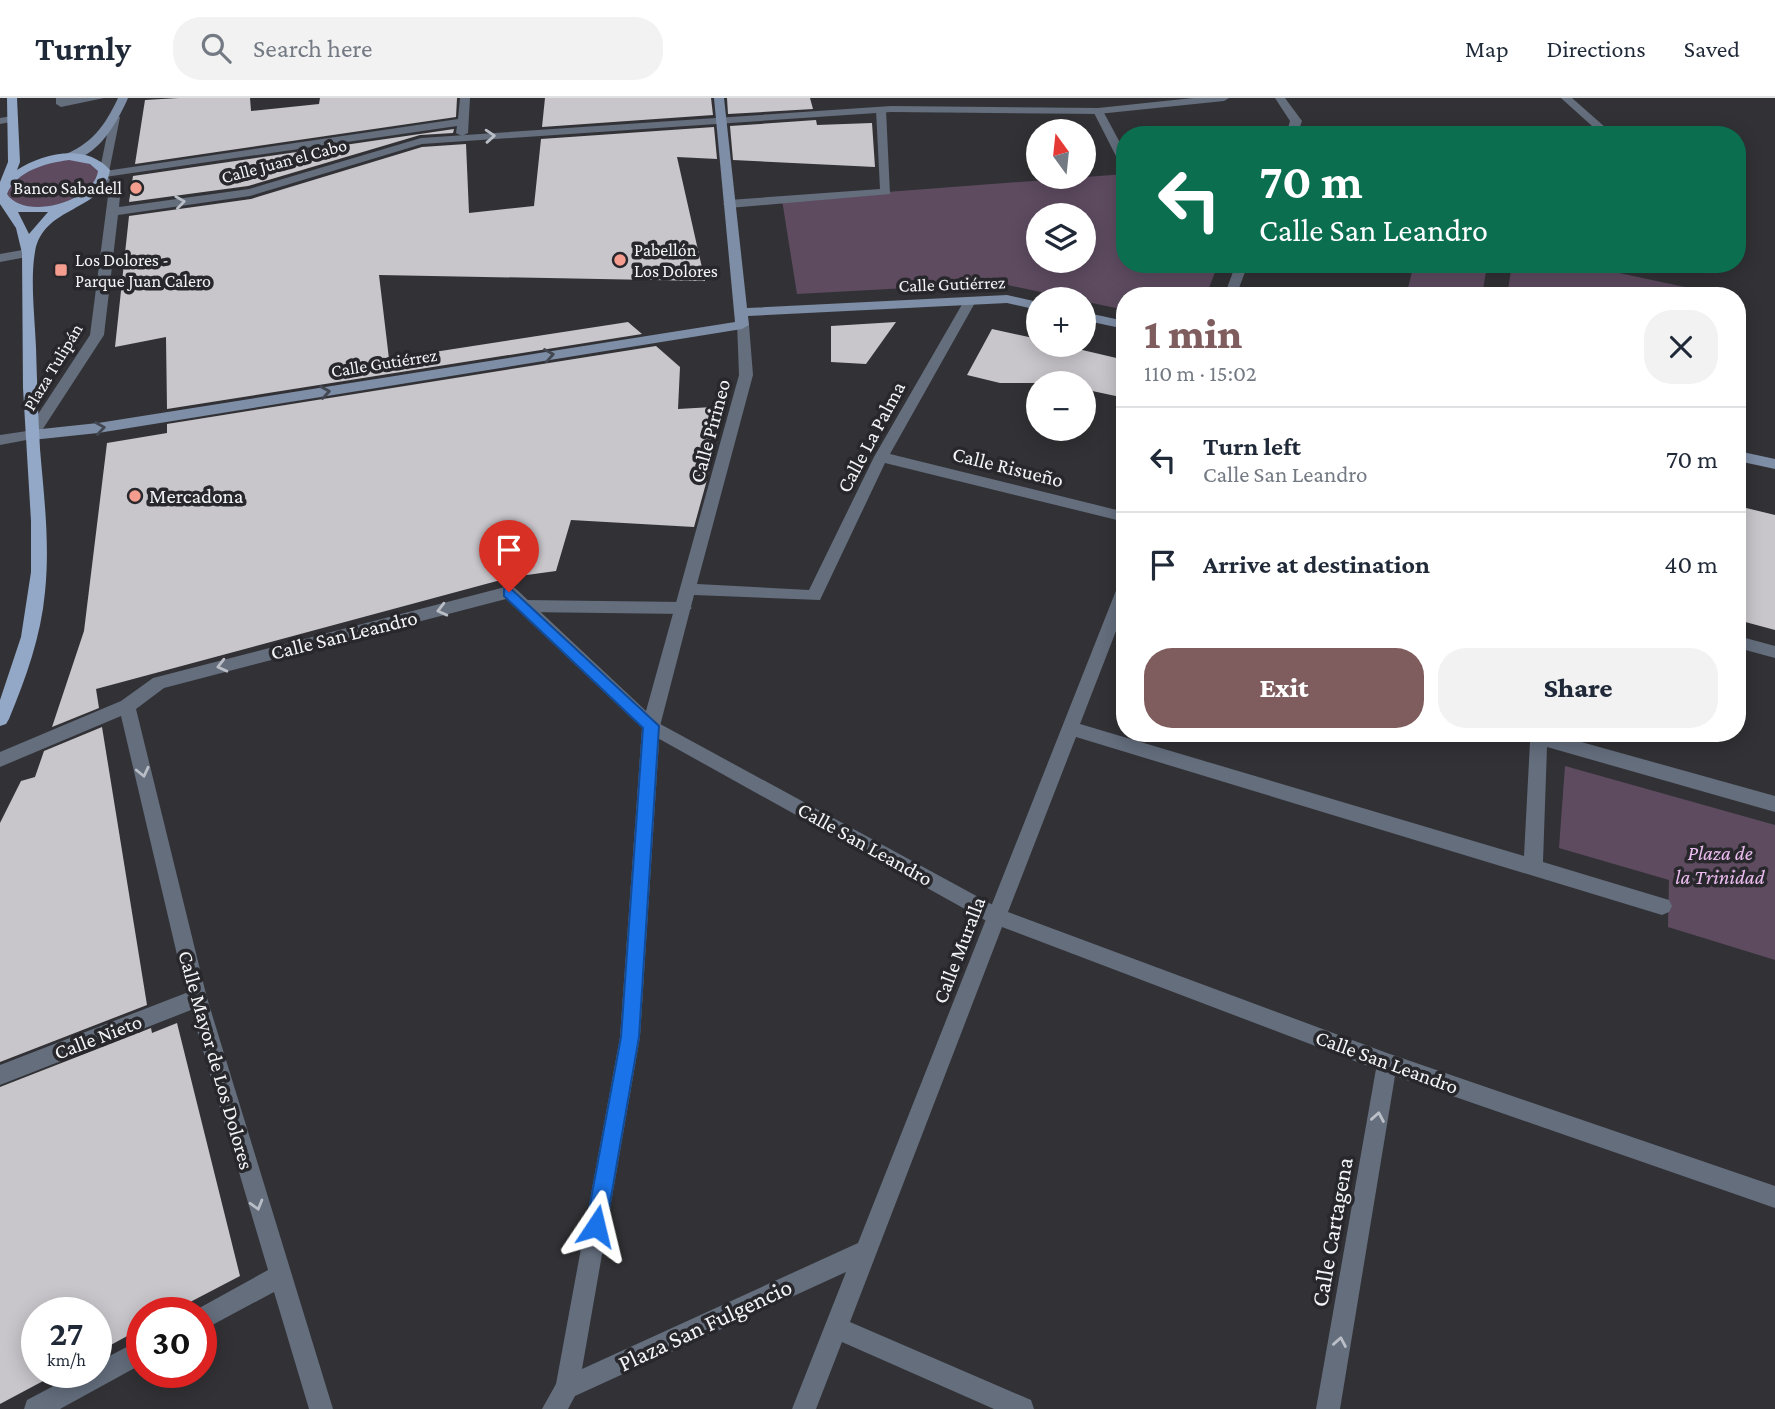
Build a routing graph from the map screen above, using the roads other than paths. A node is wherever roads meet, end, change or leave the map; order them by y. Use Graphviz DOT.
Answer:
graph roads {
  1 [pos="12,98"];
  2 [pos="61,98"];
  3 [pos="99,98"];
  4 [pos="123,98"];
  5 [pos="465,98"];
  6 [pos="719,98"];
  7 [pos="909,98"];
  8 [pos="1095,98"];
  9 [pos="1224,98"];
  10 [pos="1280,98"];
  11 [pos="1566,98"];
  12 [pos="886,110"];
  13 [pos="1098,111"];
  14 [pos="115,117"];
  15 [pos="721,119"];
  16 [pos="6,120"];
  17 [pos="463,122"];
  18 [pos="1294,126"];
  19 [pos="1599,126"];
  20 [pos="461,138"];
  21 [pos="1116,145"];
  22 [pos="62,158"];
  23 [pos="104,176"];
  24 [pos="3,186"];
  25 [pos="4,201"];
  26 [pos="75,202"];
  27 [pos="729,204"];
  28 [pos="112,212"];
  29 [pos="28,253"];
  30 [pos="0,258"];
  31 [pos="970,301"];
  32 [pos="1026,303"];
  33 [pos="741,319"];
  34 [pos="1096,319"];
  35 [pos="1116,323"];
  36 [pos="32,435"];
  37 [pos="0,440"];
  38 [pos="881,457"];
  39 [pos="1746,458"];
  40 [pos="1775,464"];
  41 [pos="1116,515"];
  42 [pos="689,589"];
  43 [pos="524,606"];
  44 [pos="684,608"];
  45 [pos="1116,628"];
  46 [pos="1746,644"];
  47 [pos="1775,652"];
  48 [pos="127,706"];
  49 [pos="0,719"];
  50 [pos="651,726"];
  51 [pos="1070,728"];
  52 [pos="1116,742"];
  53 [pos="1116,742"];
  54 [pos="1531,742"];
  55 [pos="1556,742"];
  56 [pos="0,760"];
  57 [pos="1775,804"];
  58 [pos="1533,868"];
  59 [pos="1662,906"];
  60 [pos="997,916"];
  61 [pos="197,998"];
  62 [pos="1387,1063"];
  63 [pos="0,1075"];
  64 [pos="1775,1197"];
  65 [pos="866,1251"];
  66 [pos="278,1277"];
  67 [pos="217,1310"];
  68 [pos="836,1328"];
  69 [pos="126,1360"];
  70 [pos="567,1388"];
  71 [pos="36,1409"];
  72 [pos="321,1409"];
  73 [pos="554,1409"];
  74 [pos="804,1409"];
  75 [pos="1022,1409"];
  76 [pos="1328,1409"];
  1 -- 16 [label="main road, Plaza Tulipán"];
  2 -- 3 [label="street"];
  4 -- 14 [label="main road, Plaza Tulipán"];
  5 -- 17 [label="street"];
  6 -- 15 [label="main road, Calle Pirineo"];
  7 -- 12 [label="street"];
  8 -- 13 [label="street"];
  9 -- 13 [label="street, Calle Juan el Cabo"];
  10 -- 18 [label="street"];
  11 -- 19 [label="street"];
  12 -- 13 [label="street, Calle Juan el Cabo"];
  12 -- 15 [label="street, Calle Juan el Cabo"];
  12 -- 27 [label="street"];
  13 -- 21 [label="street"];
  14 -- 22 [label="main road, Plaza Tulipán"];
  14 -- 23 [label="street, Plaza Tulipán"];
  20 -- 15 [label="street, Calle Juan el Cabo, one-way"];
  15 -- 27 [label="main road, Calle Pirineo"];
  16 -- 22 [label="main road, Plaza Tulipán"];
  16 -- 24 [label="main road, Plaza Tulipán"];
  17 -- 20 [label="street"];
  17 -- 23 [label="street"];
  28 -- 20 [label="street, Calle Juan el Cabo, one-way"];
  22 -- 23 [label="main road, Plaza Tulipán"];
  22 -- 24 [label="main road, Plaza Tulipán"];
  23 -- 26 [label="main road, Plaza Tulipán"];
  23 -- 28 [label="street, Plaza Tulipán"];
  24 -- 25 [label="main road, Plaza Tulipán"];
  25 -- 26 [label="main road, Plaza Tulipán"];
  25 -- 29 [label="main road, Plaza Tulipán"];
  26 -- 29 [label="main road, Plaza Tulipán"];
  27 -- 33 [label="main road, Calle Pirineo"];
  28 -- 36 [label="street, Plaza Tulipán"];
  29 -- 30 [label="street"];
  29 -- 36 [label="main road, Plaza Tulipán"];
  31 -- 32 [label="main road, Calle Gutiérrez"];
  31 -- 33 [label="main road, Calle Gutiérrez"];
  31 -- 38 [label="street, Calle La Palma"];
  36 -- 33 [label="main road, Calle Gutiérrez, one-way"];
  33 -- 42 [label="street, Calle Pirineo"];
  34 -- 35 [label="main road"];
  36 -- 37 [label="street"];
  36 -- 49 [label="main road"];
  38 -- 41 [label="street, Calle Risueño"];
  38 -- 42 [label="street, Calle La Palma"];
  39 -- 40 [label="main road"];
  42 -- 44 [label="street, Calle Pirineo"];
  43 -- 44 [label="street"];
  43 -- 48 [label="street, Calle San Leandro, one-way"];
  43 -- 50 [label="street, Calle San Leandro"];
  44 -- 50 [label="street, Calle Pirineo"];
  45 -- 51 [label="street, Calle Muralla"];
  46 -- 47 [label="street"];
  48 -- 56 [label="street, Calle San Leandro"];
  48 -- 61 [label="street, Calle Mayor de Los Dolores, one-way"];
  50 -- 60 [label="street, Calle San Leandro"];
  50 -- 70 [label="street, Calle Pirineo"];
  51 -- 52 [label="street"];
  51 -- 60 [label="street, Calle Muralla"];
  53 -- 58 [label="street"];
  54 -- 58 [label="street"];
  55 -- 57 [label="street"];
  58 -- 59 [label="street"];
  60 -- 62 [label="street, Calle San Leandro"];
  60 -- 65 [label="street, Calle Muralla"];
  61 -- 63 [label="street, Calle Nieto"];
  61 -- 66 [label="street, Calle Mayor de Los Dolores, one-way"];
  62 -- 64 [label="street, Calle San Leandro"];
  76 -- 62 [label="street, Calle Cartagena, one-way"];
  65 -- 68 [label="street, Calle Muralla"];
  65 -- 70 [label="street, Plaza San Fulgencio"];
  66 -- 67 [label="street"];
  66 -- 72 [label="street, Calle Mayor de Los Dolores"];
  68 -- 74 [label="street, Calle Muralla"];
  68 -- 75 [label="street"];
  69 -- 71 [label="street"];
  70 -- 73 [label="street"];
}
